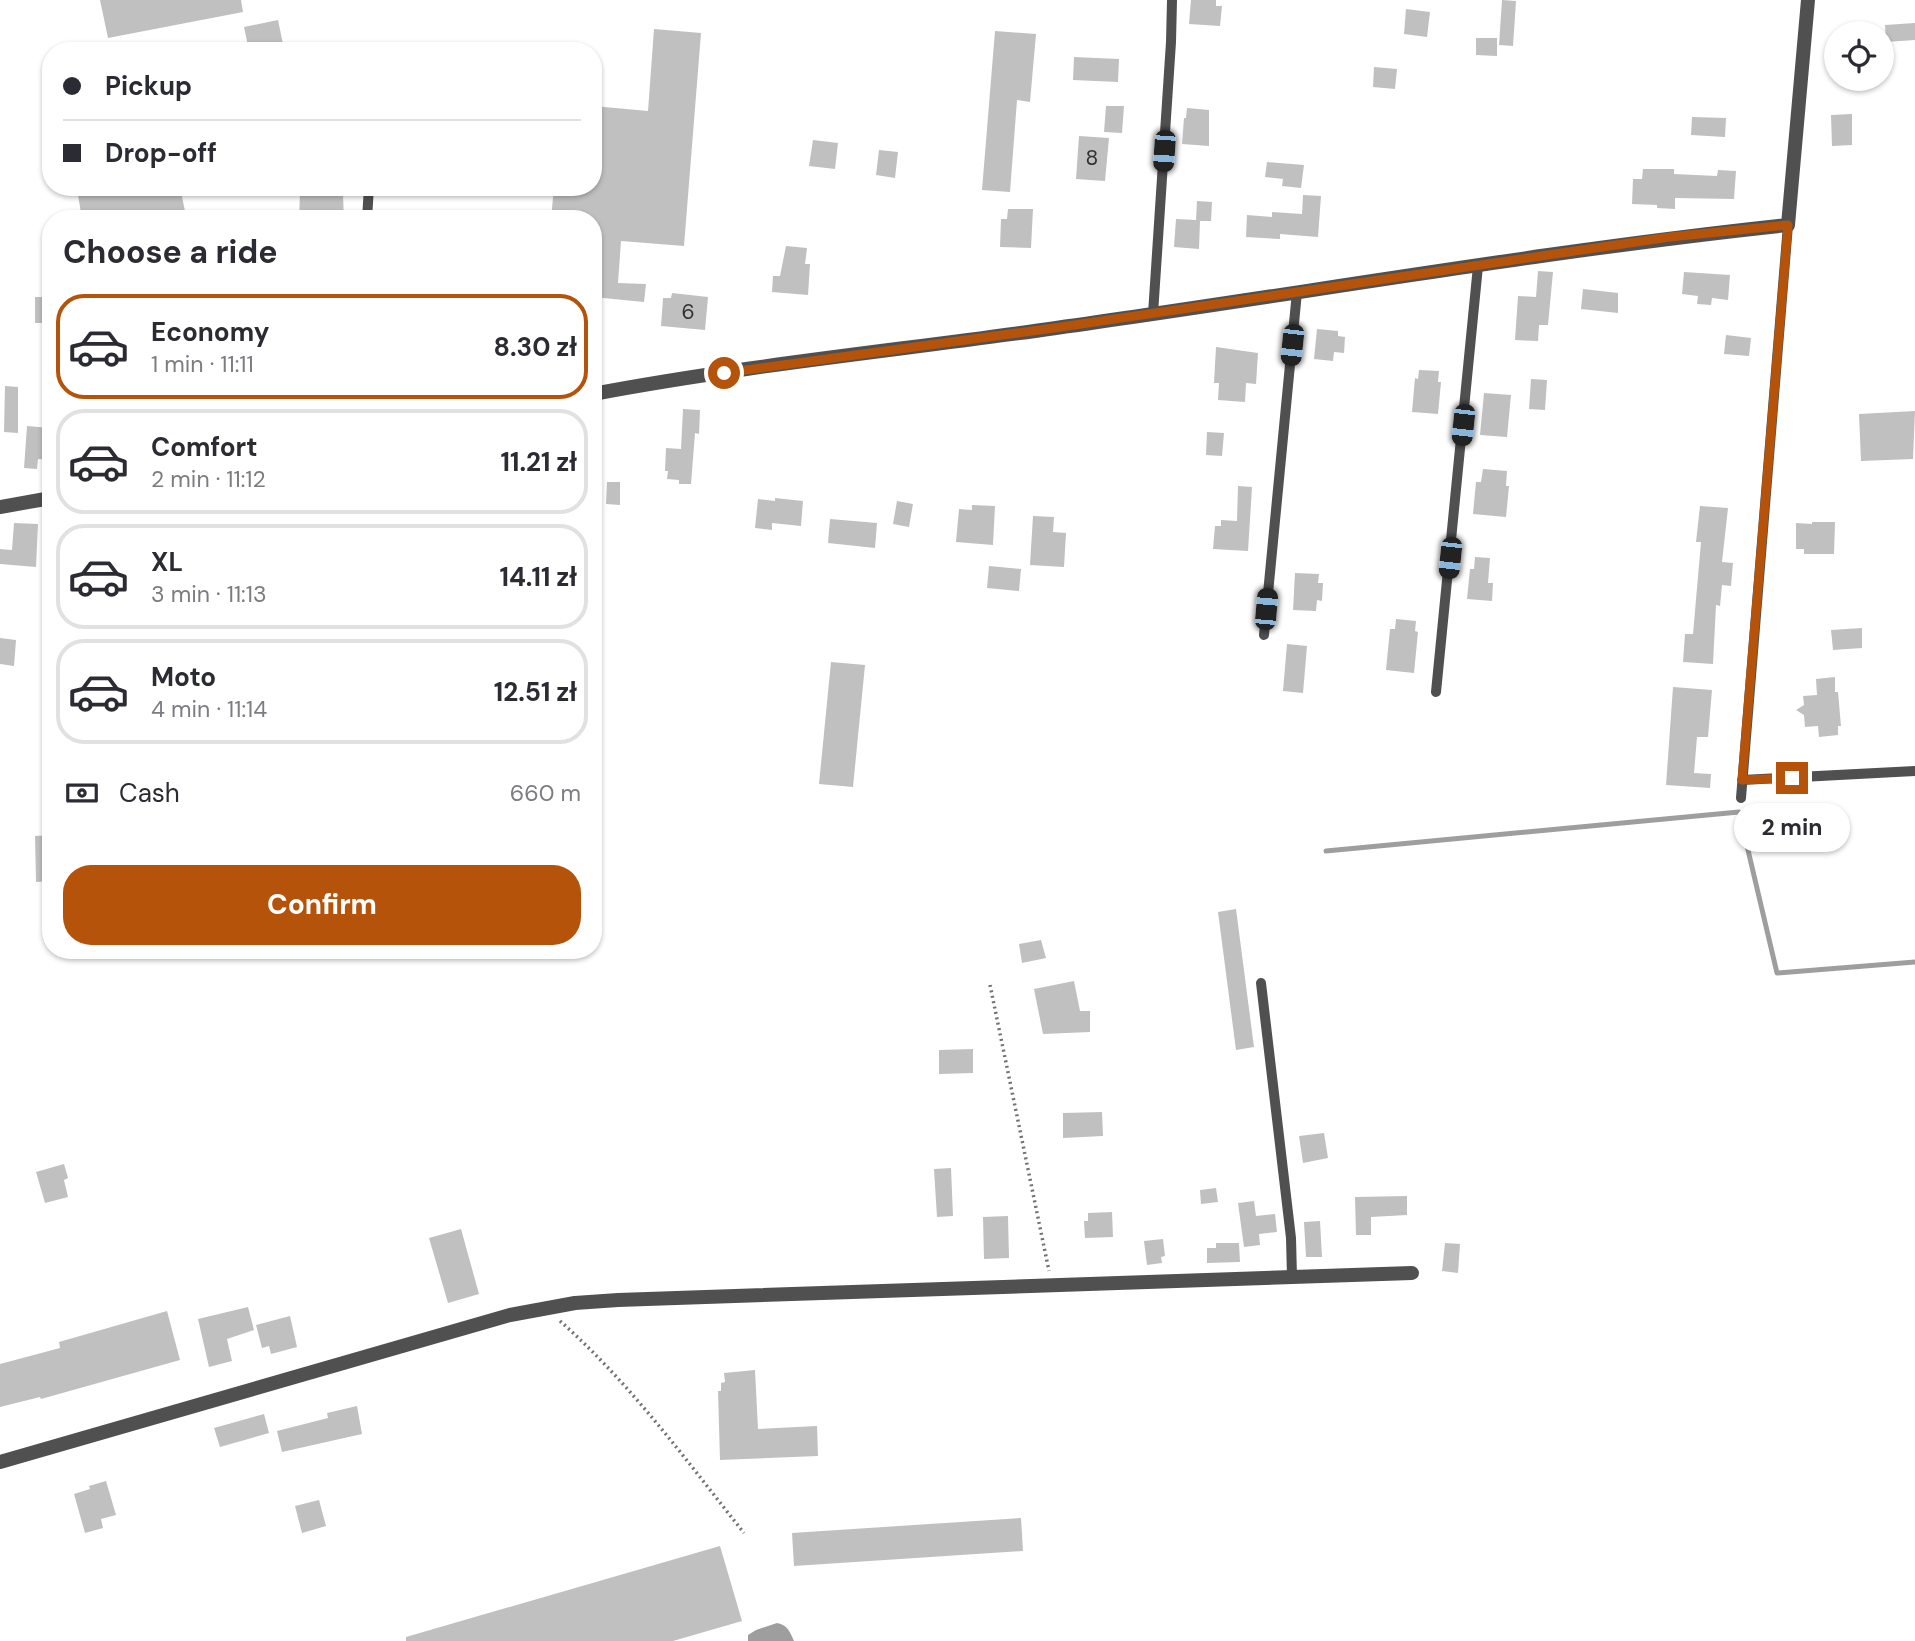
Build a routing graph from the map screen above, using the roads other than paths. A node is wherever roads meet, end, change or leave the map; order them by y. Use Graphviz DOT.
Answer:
graph roads {
  1 [pos="1172,0"];
  2 [pos="1808,0"];
  3 [pos="1788,225"];
  4 [pos="1478,266"];
  5 [pos="1297,292"];
  6 [pos="1153,314"];
  7 [pos="602,393"];
  8 [pos="42,500"];
  9 [pos="0,507"];
  10 [pos="1264,635"];
  11 [pos="1436,692"];
  12 [pos="1915,771"];
  13 [pos="1742,780"];
  14 [pos="1741,798"];
  15 [pos="1261,983"];
  16 [pos="1412,1273"];
  17 [pos="1292,1278"];
  18 [pos="0,1462"];
  1 -- 6 [label="lane"];
  2 -- 3 [label="street"];
  3 -- 4 [label="street"];
  3 -- 13 [label="lane"];
  4 -- 5 [label="street"];
  4 -- 11 [label="lane"];
  5 -- 6 [label="street"];
  5 -- 10 [label="lane"];
  6 -- 7 [label="street"];
  8 -- 9 [label="street"];
  12 -- 13 [label="lane"];
  13 -- 14 [label="lane"];
  15 -- 17 [label="lane"];
  16 -- 17 [label="street"];
  17 -- 18 [label="street"];
}
